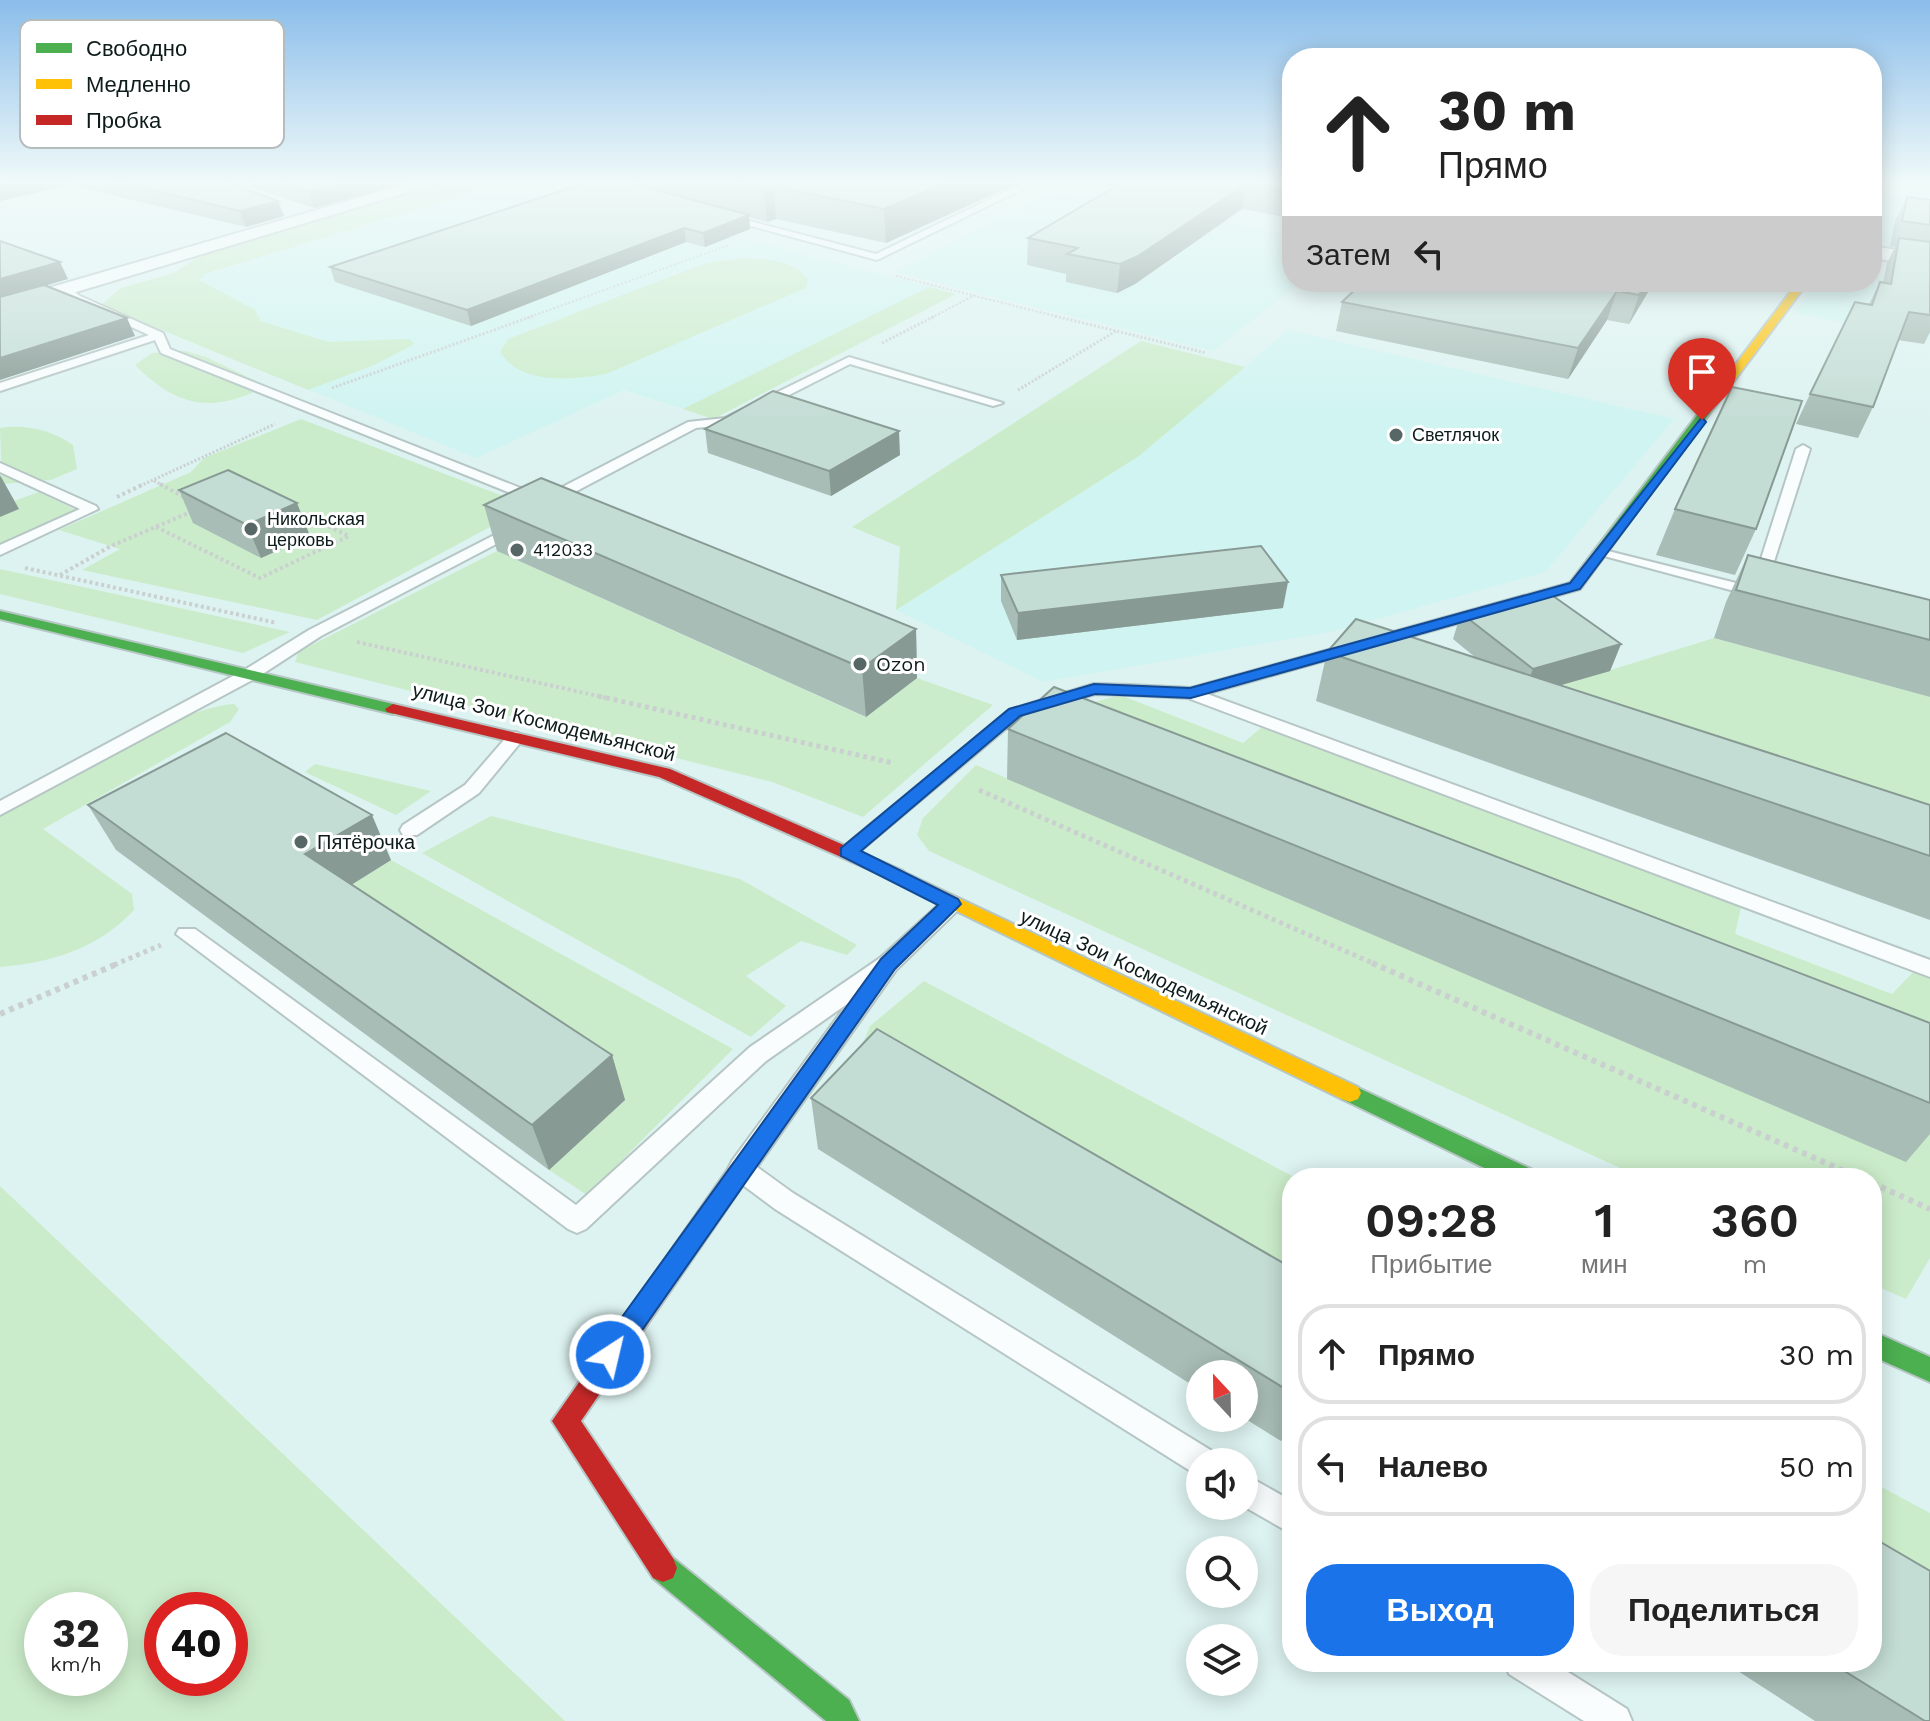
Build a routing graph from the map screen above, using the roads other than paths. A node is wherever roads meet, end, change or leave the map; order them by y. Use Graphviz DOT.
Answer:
graph roads {
  1 [pos="159,262"];
  2 [pos="67,289"];
  3 [pos="1796,292"];
  4 [pos="0,309"];
  5 [pos="159,335"];
  6 [pos="0,387"];
  7 [pos="997,403"];
  8 [pos="1803,449"];
  9 [pos="0,467"];
  10 [pos="538,514"];
  11 [pos="0,551"];
  12 [pos="1600,553"];
  13 [pos="0,615"];
  14 [pos="252,673"];
  15 [pos="1191,693"];
  16 [pos="516,737"];
  17 [pos="0,809"];
  18 [pos="410,830"];
  19 [pos="848,852"];
  20 [pos="952,904"];
  21 [pos="187,934"];
  22 [pos="888,964"];
  23 [pos="1930,969"];
  24 [pos="1506,1168"];
  25 [pos="741,1169"];
  26 [pos="1882,1346"];
  27 [pos="1928,1361"];
  28 [pos="1186,1453"];
  29 [pos="1258,1498"];
  30 [pos="1282,1513"];
  31 [pos="1537,1672"];
  32 [pos="844,1721"];
  33 [pos="1615,1721"];
  1 -- 2 [label="street"];
  2 -- 4 [label="street"];
  2 -- 5 [label="lane"];
  3 -- 12 [label="street"];
  5 -- 6 [label="lane"];
  5 -- 10 [label="lane"];
  7 -- 10 [label="lane"];
  8 -- 12 [label="lane"];
  9 -- 11 [label="lane"];
  10 -- 14 [label="lane"];
  12 -- 15 [label="street"];
  13 -- 14 [label="street, улица Зои Космодемьянской"];
  14 -- 16 [label="street, улица Зои Космодемьянской"];
  14 -- 17 [label="lane"];
  15 -- 19 [label="street"];
  15 -- 23 [label="lane"];
  16 -- 18 [label="lane"];
  16 -- 19 [label="street, улица Зои Космодемьянской"];
  19 -- 20 [label="street, улица Зои Космодемьянской"];
  20 -- 22 [label="lane"];
  20 -- 24 [label="street, улица Зои Космодемьянской"];
  21 -- 22 [label="lane"];
  22 -- 25 [label="lane"];
  25 -- 28 [label="lane"];
  25 -- 32 [label="street"];
  26 -- 27 [label="street"];
  29 -- 30 [label="lane"];
  31 -- 33 [label="lane"];
}
